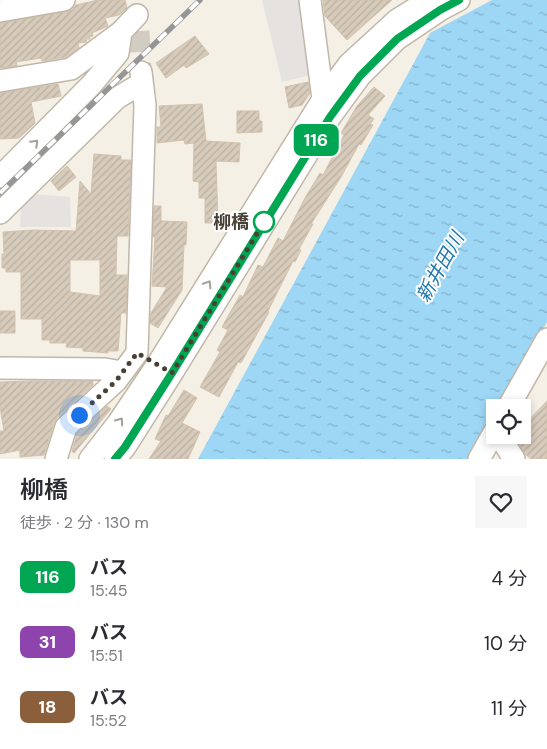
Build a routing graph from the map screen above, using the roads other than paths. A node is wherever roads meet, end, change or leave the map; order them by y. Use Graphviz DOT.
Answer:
graph roads {
  1 [pos="64,0"];
  2 [pos="310,0"];
  3 [pos="429,0"];
  4 [pos="459,0"];
  5 [pos="0,11"];
  6 [pos="133,19"];
  7 [pos="354,70"];
  8 [pos="0,81"];
  9 [pos="323,99"];
  10 [pos="0,177"];
  11 [pos="0,213"];
  12 [pos="547,339"];
  13 [pos="137,353"];
  14 [pos="0,368"];
  15 [pos="165,369"];
  16 [pos="122,372"];
  17 [pos="513,399"];
  18 [pos="488,444"];
  19 [pos="505,444"];
  20 [pos="56,459"];
  21 [pos="90,459"];
  22 [pos="115,459"];
  23 [pos="479,459"];
  24 [pos="514,459"];
  1 -- 5 [label="street"];
  2 -- 9 [label="street"];
  3 -- 7 [label="street"];
  4 -- 7 [label="street"];
  6 -- 8 [label="street"];
  10 -- 6 [label="street, one-way"];
  7 -- 9 [label="street"];
  7 -- 15 [label="street"];
  15 -- 9 [label="street, one-way"];
  11 -- 13 [label="street"];
  12 -- 17 [label="street"];
  13 -- 15 [label="street"];
  13 -- 16 [label="street"];
  14 -- 16 [label="street"];
  21 -- 15 [label="street, one-way"];
  15 -- 22 [label="street"];
  16 -- 20 [label="street"];
  18 -- 23 [label="street"];
  19 -- 24 [label="street"];
}
